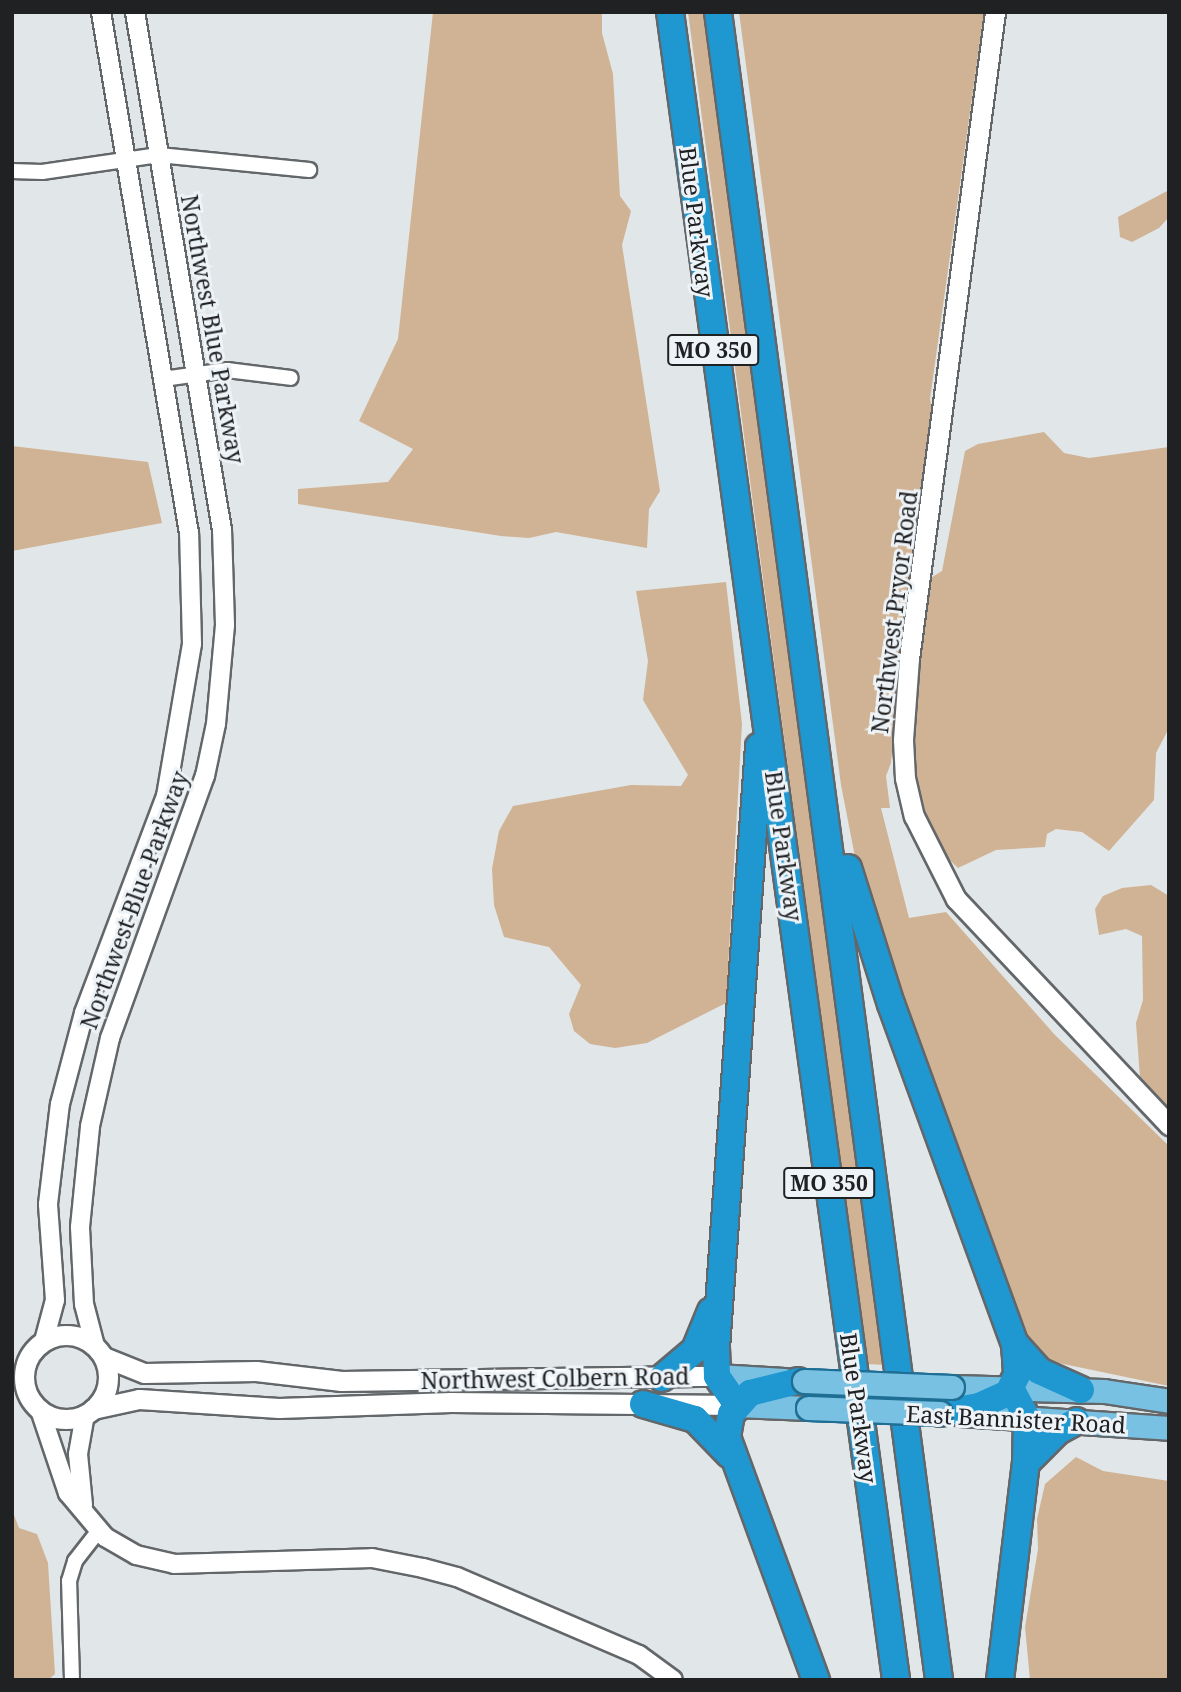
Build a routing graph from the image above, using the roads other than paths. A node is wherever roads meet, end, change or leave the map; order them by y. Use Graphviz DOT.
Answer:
graph roads {
  1 [pos="101,12"];
  2 [pos="135,12"];
  3 [pos="670,12"];
  4 [pos="718,12"];
  5 [pos="995,12"];
  6 [pos="159,155"];
  7 [pos="125,158"];
  8 [pos="12,170"];
  9 [pos="309,170"];
  10 [pos="195,372"];
  11 [pos="291,378"];
  12 [pos="163,379"];
  13 [pos="763,686"];
  14 [pos="815,727"];
  15 [pos="1169,1125"];
  16 [pos="719,1293"];
  17 [pos="1015,1344"];
  18 [pos="39,1345"];
  19 [pos="100,1352"];
  20 [pos="12,1356"];
  21 [pos="717,1376"];
  22 [pos="662,1378"];
  23 [pos="801,1381"];
  24 [pos="1011,1388"];
  25 [pos="12,1389"];
  26 [pos="1081,1390"];
  27 [pos="1169,1401"];
  28 [pos="643,1404"];
  29 [pos="737,1405"];
  30 [pos="36,1406"];
  31 [pos="89,1412"];
  32 [pos="940,1413"];
  33 [pos="1027,1418"];
  34 [pos="1077,1421"];
  35 [pos="1169,1428"];
  36 [pos="729,1454"];
  37 [pos="1026,1463"];
  38 [pos="85,1515"];
  39 [pos="99,1530"];
  40 [pos="72,1680"];
  41 [pos="673,1680"];
  42 [pos="816,1680"];
  43 [pos="895,1680"];
  44 [pos="939,1680"];
  45 [pos="1000,1680"];
  1 -- 7 [label="street, Northwest Blue Parkway"];
  2 -- 6 [label="street, Northwest Blue Parkway"];
  3 -- 13 [label="highway, Blue Parkway / MO 350"];
  4 -- 14 [label="highway, Blue Parkway / MO 350"];
  5 -- 15 [label="main road, Northwest Pryor Road"];
  6 -- 7 [label="street"];
  6 -- 9 [label="street"];
  6 -- 10 [label="street, Northwest Blue Parkway"];
  7 -- 8 [label="street"];
  7 -- 12 [label="street, Northwest Blue Parkway"];
  10 -- 11 [label="street"];
  10 -- 12 [label="street"];
  10 -- 19 [label="street, Northwest Blue Parkway"];
  12 -- 18 [label="street, Northwest Blue Parkway"];
  13 -- 16 [label="highway"];
  13 -- 43 [label="highway, Blue Parkway / MO 350"];
  14 -- 17 [label="highway"];
  14 -- 44 [label="highway, Blue Parkway / MO 350"];
  16 -- 21 [label="highway"];
  16 -- 22 [label="highway"];
  17 -- 24 [label="highway"];
  17 -- 26 [label="highway"];
  18 -- 19 [label="main road"];
  18 -- 20 [label="main road"];
  18 -- 30 [label="main road"];
  19 -- 22 [label="main road, Northwest Colbern Road"];
  19 -- 31 [label="main road"];
  21 -- 22 [label="main road, Northwest Colbern Road"];
  21 -- 23 [label="main road, Northwest Colbern Road"];
  21 -- 29 [label="highway"];
  23 -- 24 [label="main road, Northwest Colbern Road, bridge"];
  23 -- 29 [label="highway"];
  24 -- 26 [label="main road, East Bannister Road"];
  24 -- 32 [label="highway"];
  24 -- 33 [label="highway"];
  25 -- 30 [label="main road"];
  26 -- 27 [label="main road, East Bannister Road"];
  28 -- 29 [label="main road, Northwest Colbern Road"];
  28 -- 31 [label="main road, Northwest Colbern Road"];
  28 -- 36 [label="highway"];
  29 -- 32 [label="main road, East Bannister Road, bridge"];
  29 -- 36 [label="highway"];
  30 -- 31 [label="main road"];
  30 -- 38 [label="street"];
  31 -- 38 [label="street"];
  32 -- 33 [label="main road, East Bannister Road"];
  33 -- 34 [label="main road, East Bannister Road"];
  33 -- 37 [label="highway"];
  34 -- 35 [label="main road, East Bannister Road"];
  34 -- 37 [label="highway"];
  36 -- 42 [label="highway"];
  37 -- 45 [label="highway"];
  38 -- 39 [label="street"];
  39 -- 40 [label="street"];
  39 -- 41 [label="street"];
}
